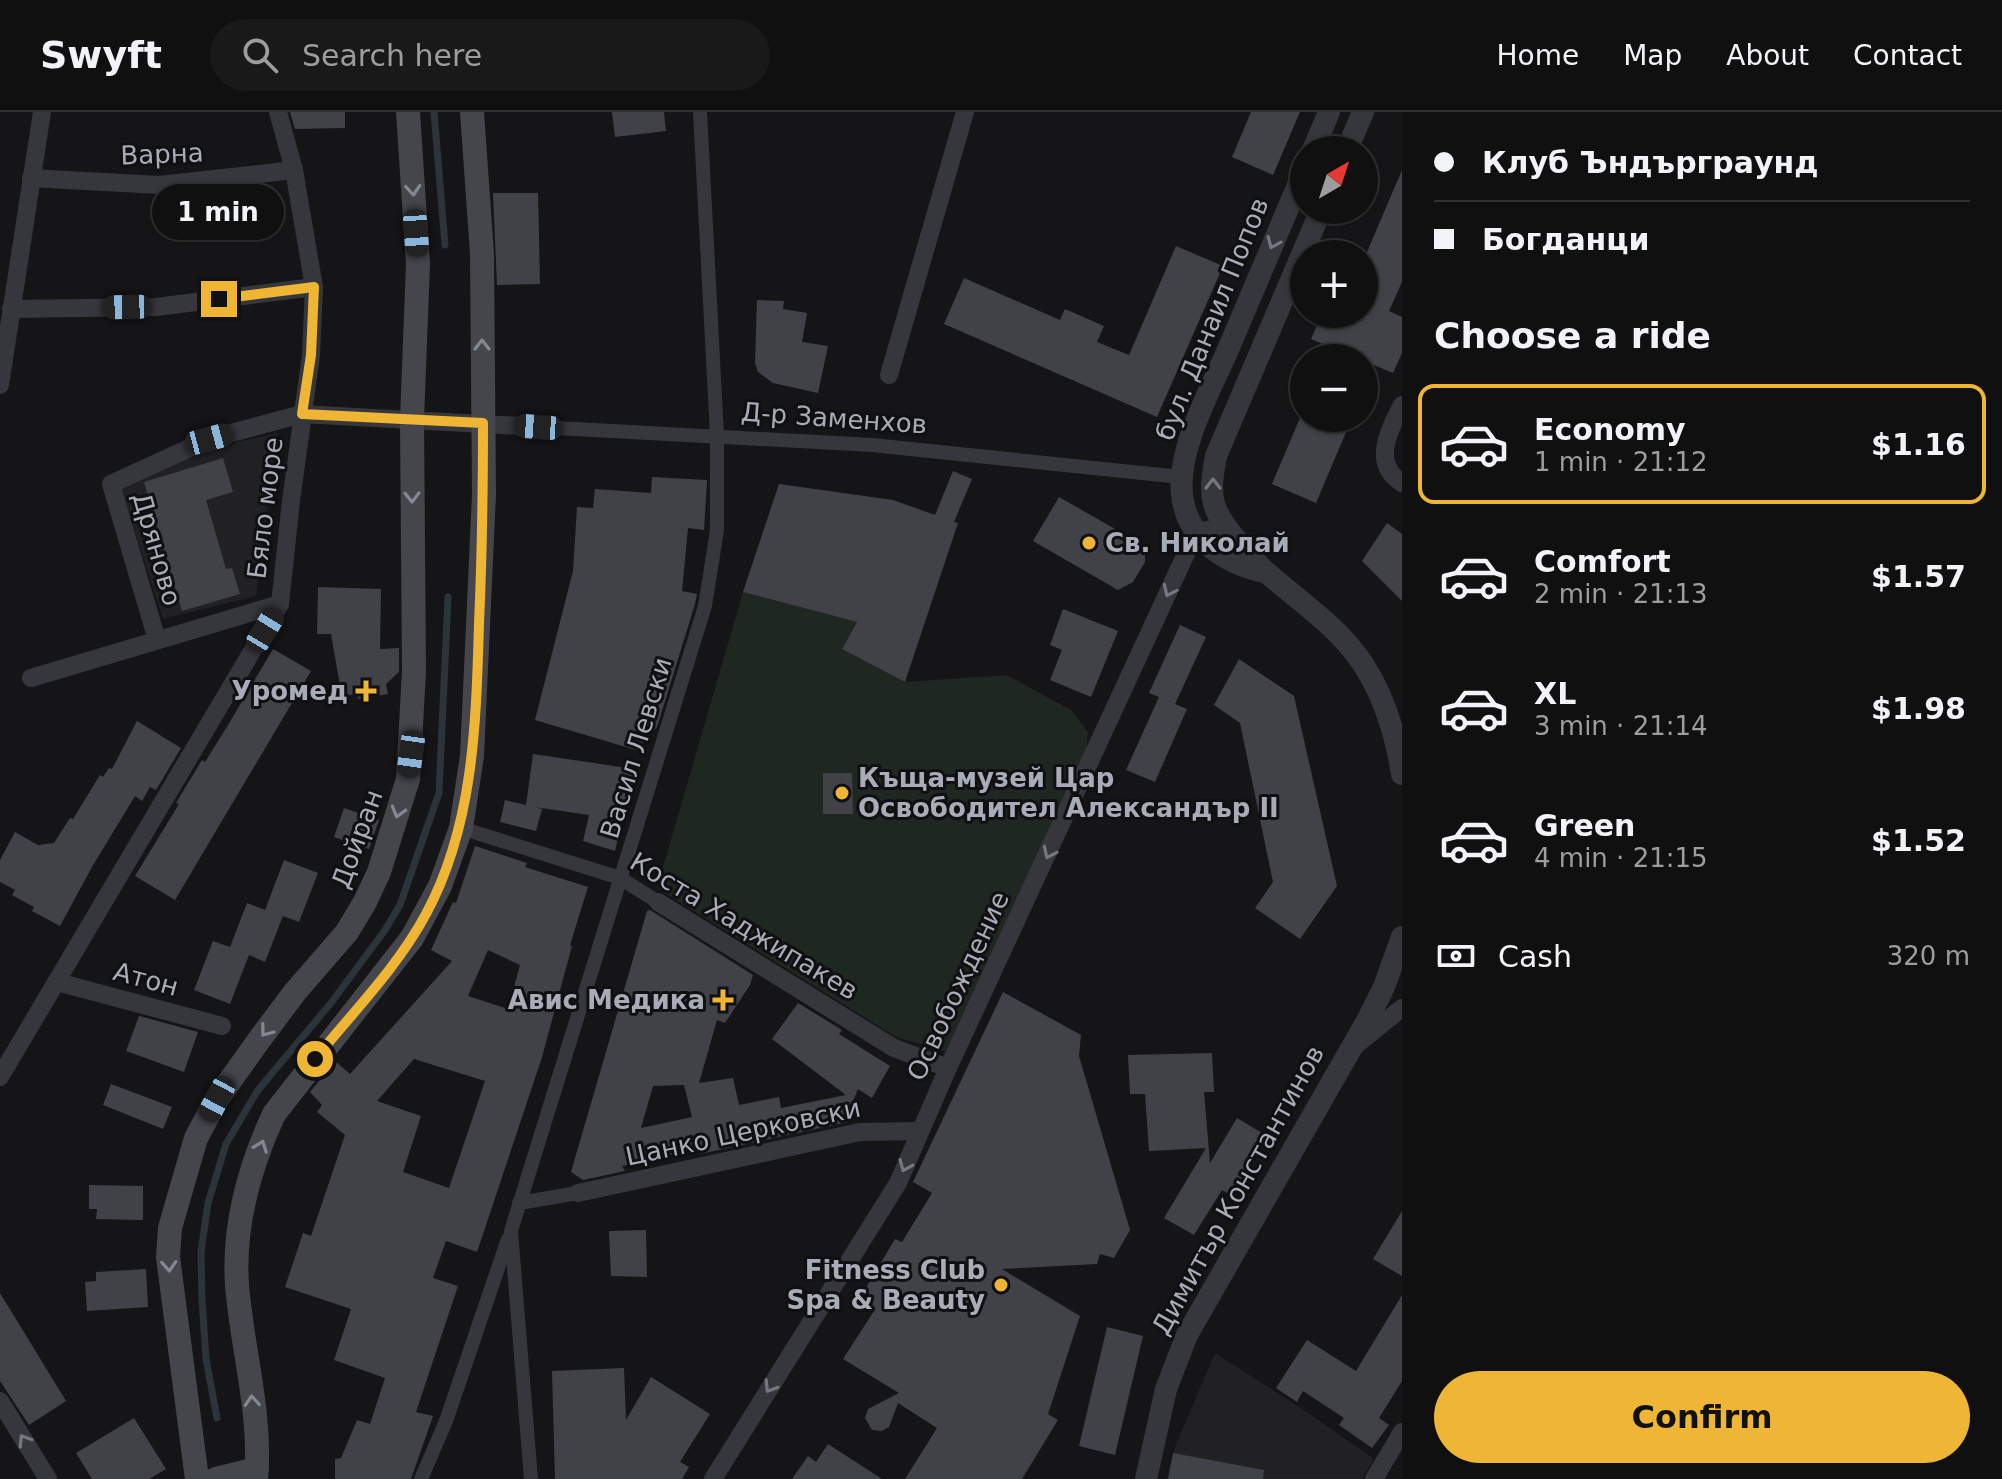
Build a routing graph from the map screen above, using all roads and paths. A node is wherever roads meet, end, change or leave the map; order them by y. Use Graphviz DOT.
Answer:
graph roads {
  1 [pos="42,112"];
  2 [pos="278,112"];
  3 [pos="408,112"];
  4 [pos="472,112"];
  5 [pos="700,112"];
  6 [pos="965,112"];
  7 [pos="1329,112"];
  8 [pos="1363,112"];
  9 [pos="1319,136"];
  10 [pos="1353,136"];
  11 [pos="294,170"];
  12 [pos="31,178"];
  13 [pos="1290,204"];
  14 [pos="1315,224"];
  15 [pos="314,287"];
  16 [pos="11,309"];
  17 [pos="889,375"];
  18 [pos="0,385"];
  19 [pos="1402,405"];
  20 [pos="302,414"];
  21 [pos="412,419"];
  22 [pos="483,423"];
  23 [pos="538,427"];
  24 [pos="717,435"];
  25 [pos="1181,477"];
  26 [pos="1402,483"];
  27 [pos="1196,532"];
  28 [pos="1235,538"];
  29 [pos="1265,572"];
  30 [pos="280,604"];
  31 [pos="157,640"];
  32 [pos="31,678"];
  33 [pos="1402,774"];
  34 [pos="461,828"];
  35 [pos="620,878"];
  36 [pos="658,902"];
  37 [pos="1402,937"];
  38 [pos="57,982"];
  39 [pos="1402,1008"];
  40 [pos="222,1026"];
  41 [pos="1347,1052"];
  42 [pos="948,1068"];
  43 [pos="0,1077"];
  44 [pos="920,1131"];
  45 [pos="578,1193"];
  46 [pos="519,1203"];
  47 [pos="511,1231"];
  48 [pos="0,1401"];
  49 [pos="1402,1432"];
  50 [pos="256,1474"];
  51 [pos="48,1479"];
  52 [pos="197,1479"];
  53 [pos="216,1479"];
  54 [pos="421,1479"];
  55 [pos="531,1479"];
  56 [pos="713,1479"];
  57 [pos="1146,1479"];
  58 [pos="1374,1479"];
  1 -- 12 [label="street"];
  2 -- 11 [label="street, Бяло море"];
  3 -- 21 [label="main road, Дойран, one-way"];
  22 -- 4 [label="main road, one-way"];
  5 -- 24 [label="street, Васил Левски"];
  6 -- 17 [label="street"];
  7 -- 9 [label="street"];
  8 -- 10 [label="street"];
  11 -- 12 [label="street, Варна"];
  11 -- 15 [label="street, Бяло море"];
  12 -- 16 [label="street"];
  13 -- 25 [label="street, бул. Данаил Попов, one-way"];
  28 -- 14 [label="street, one-way"];
  15 -- 16 [label="street"];
  15 -- 20 [label="street, Бяло море"];
  16 -- 18 [label="street"];
  19 -- 26 [label="street"];
  20 -- 21 [label="street, Д-р Заменхов"];
  20 -- 30 [label="street, Бяло море"];
  20 -- 31 [label="street, Дряново"];
  21 -- 22 [label="street, Д-р Заменхов"];
  21 -- 52 [label="main road, Дойран, one-way"];
  22 -- 23 [label="street, Д-р Заменхов"];
  22 -- 34 [label="main road"];
  23 -- 24 [label="street, Д-р Заменхов"];
  24 -- 25 [label="street, Д-р Заменхов"];
  24 -- 35 [label="street, Васил Левски"];
  25 -- 27 [label="street, бул. Данаил Попов"];
  27 -- 28 [label="street"];
  27 -- 29 [label="street"];
  27 -- 42 [label="street, Освобождение, one-way"];
  28 -- 29 [label="street"];
  29 -- 33 [label="street"];
  30 -- 31 [label="street"];
  30 -- 38 [label="street, Бяло море"];
  31 -- 32 [label="street"];
  34 -- 35 [label="street, Коста Хаджипакев"];
  50 -- 34 [label="main road, one-way"];
  35 -- 36 [label="street, Коста Хаджипакев"];
  35 -- 46 [label="street, Васил Левски"];
  36 -- 42 [label="street, Коста Хаджипакев"];
  37 -- 41 [label="street, Димитър Константинов"];
  38 -- 40 [label="street, Атон"];
  38 -- 43 [label="street, Бяло море"];
  39 -- 41 [label="street"];
  41 -- 57 [label="street, Димитър Константинов"];
  42 -- 44 [label="street, Освобождение"];
  44 -- 45 [label="street, Цанко Церковски"];
  44 -- 56 [label="street, Освобождение, one-way"];
  45 -- 46 [label="street"];
  46 -- 47 [label="street, Васил Левски"];
  47 -- 54 [label="street"];
  47 -- 55 [label="street, Васил Левски"];
  51 -- 48 [label="street, one-way"];
  49 -- 58 [label="street"];
  50 -- 53 [label="main road"];
}
